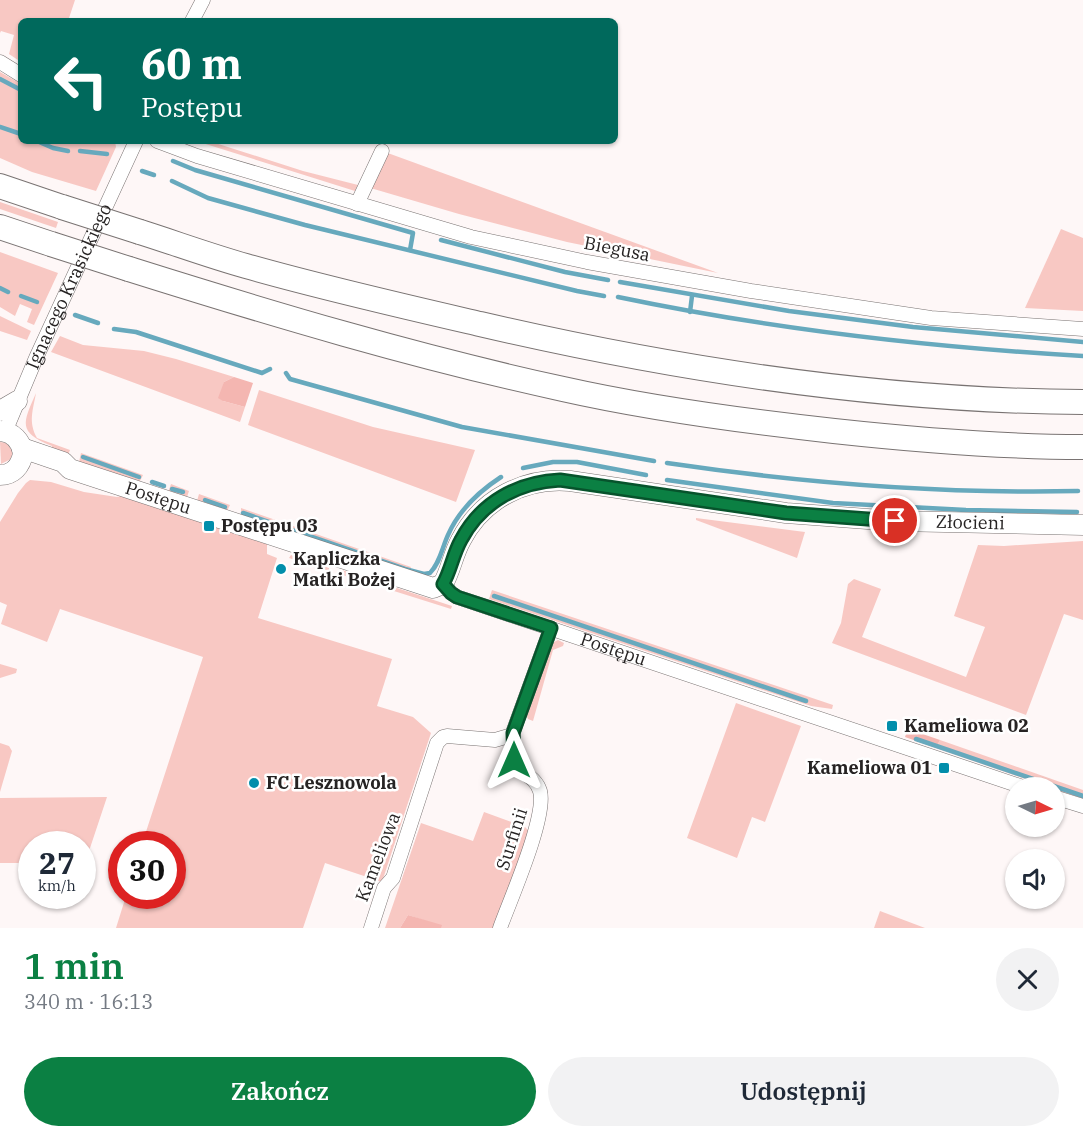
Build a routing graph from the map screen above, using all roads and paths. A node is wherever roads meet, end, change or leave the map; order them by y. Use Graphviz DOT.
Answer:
graph roads {
  1 [pos="203,0"];
  2 [pos="194,18"];
  3 [pos="0,62"];
  4 [pos="18,73"];
  5 [pos="135,144"];
  6 [pos="165,144"];
  7 [pos="382,151"];
  8 [pos="7,186"];
  9 [pos="357,204"];
  10 [pos="0,227"];
  11 [pos="1083,329"];
  12 [pos="17,401"];
  13 [pos="1083,402"];
  14 [pos="0,411"];
  15 [pos="3,432"];
  16 [pos="1083,447"];
  17 [pos="22,448"];
  18 [pos="70,469"];
  19 [pos="6,476"];
  20 [pos="1083,525"];
  21 [pos="443,584"];
  22 [pos="551,628"];
  23 [pos="513,733"];
  24 [pos="1005,781"];
  25 [pos="1065,801"];
  26 [pos="1083,807"];
  27 [pos="370,928"];
  28 [pos="500,928"];
  1 -- 2 [label="street"];
  3 -- 4 [label="street"];
  5 -- 12 [label="street, Ignacego Krasickiego"];
  6 -- 9 [label="street, Biegusa"];
  7 -- 9 [label="street"];
  8 -- 13 [label="highway, bridge"];
  9 -- 11 [label="street, Biegusa"];
  10 -- 16 [label="highway, bridge"];
  12 -- 14 [label="street"];
  12 -- 15 [label="street, Ignacego Krasickiego"];
  15 -- 17 [label="street"];
  17 -- 18 [label="street, Postępu"];
  17 -- 19 [label="street"];
  18 -- 19 [label="street, Postępu"];
  18 -- 21 [label="street, Postępu"];
  20 -- 21 [label="street, Złocieni"];
  21 -- 22 [label="street, Postępu"];
  22 -- 23 [label="street"];
  22 -- 24 [label="street, Postępu"];
  23 -- 27 [label="street, Kameliowa"];
  23 -- 28 [label="street, Surfinii"];
  25 -- 26 [label="street"];
}
